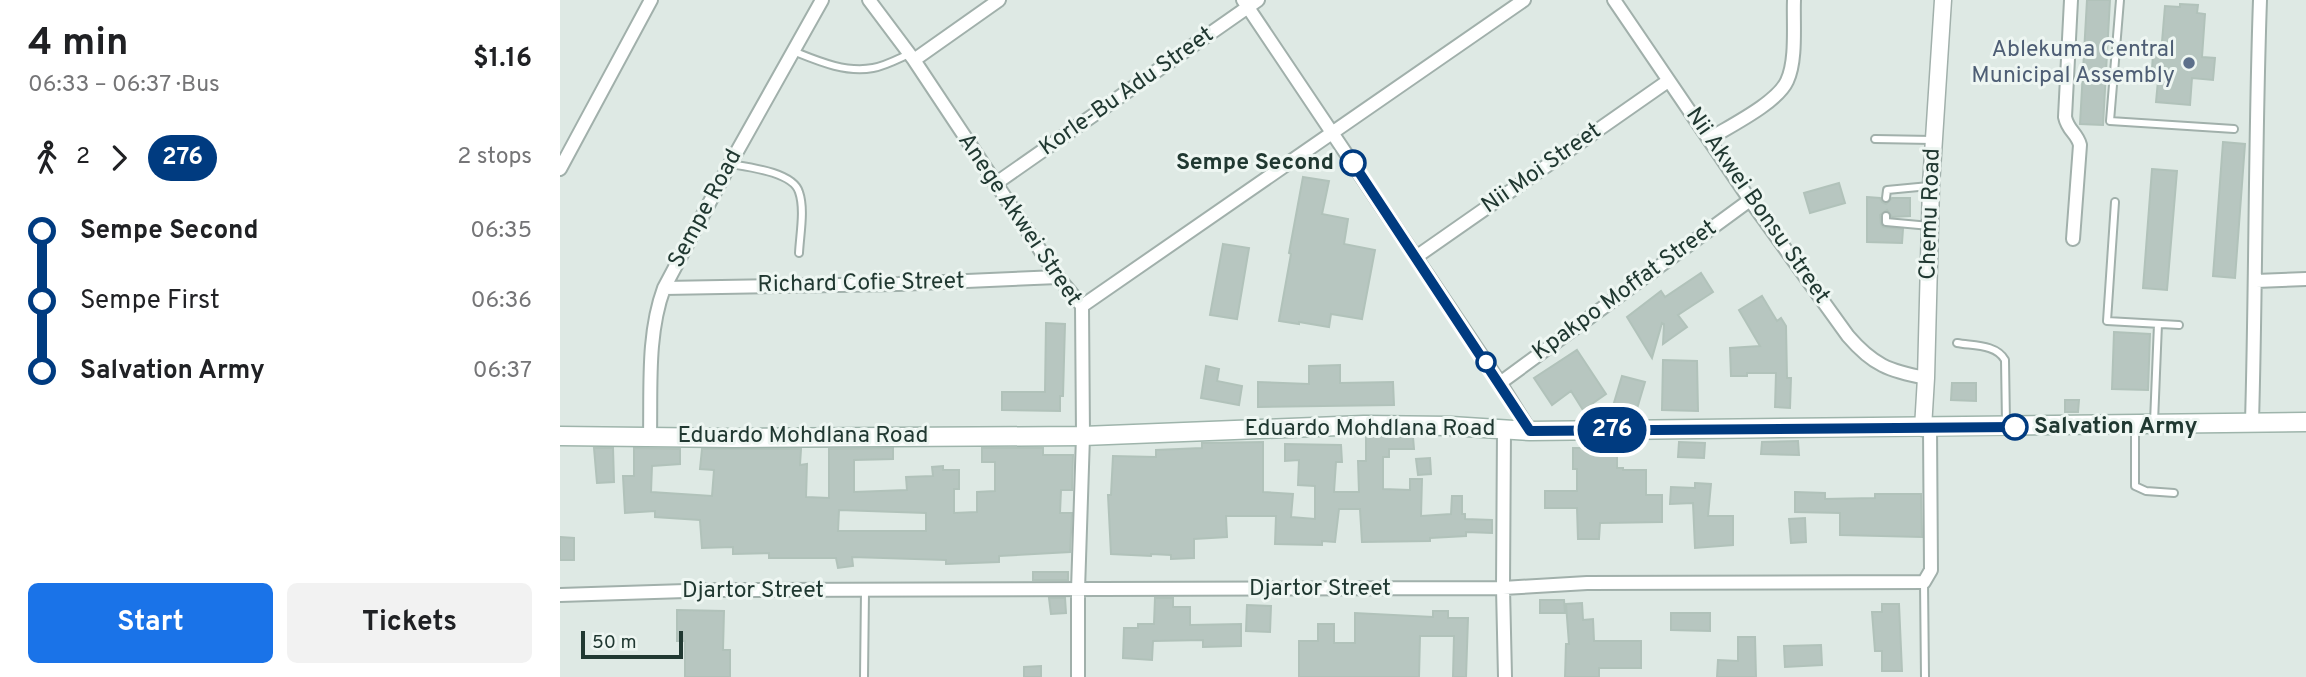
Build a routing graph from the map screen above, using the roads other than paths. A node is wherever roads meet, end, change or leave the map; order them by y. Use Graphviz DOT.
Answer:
graph roads {
  1 [pos="651,0"];
  2 [pos="822,0"];
  3 [pos="869,0"];
  4 [pos="999,0"];
  5 [pos="1524,0"];
  6 [pos="1614,0"];
  7 [pos="1794,0"];
  8 [pos="1942,0"];
  9 [pos="2071,0"];
  10 [pos="2120,0"];
  11 [pos="2260,0"];
  12 [pos="1250,2"];
  13 [pos="793,51"];
  14 [pos="911,57"];
  15 [pos="1668,81"];
  16 [pos="2234,128"];
  17 [pos="1333,133"];
  18 [pos="1709,139"];
  19 [pos="1875,139"];
  20 [pos="1934,141"];
  21 [pos="730,164"];
  22 [pos="560,169"];
  23 [pos="996,184"];
  24 [pos="1931,186"];
  25 [pos="1886,198"];
  26 [pos="1750,200"];
  27 [pos="2115,202"];
  28 [pos="1886,216"];
  29 [pos="1930,226"];
  30 [pos="2073,239"];
  31 [pos="799,253"];
  32 [pos="1416,257"];
  33 [pos="1058,277"];
  34 [pos="2306,279"];
  35 [pos="2256,281"];
  36 [pos="664,288"];
  37 [pos="1082,306"];
  38 [pos="2158,324"];
  39 [pos="2179,325"];
  40 [pos="1957,343"];
  41 [pos="1926,378"];
  42 [pos="1500,383"];
  43 [pos="2252,422"];
  44 [pos="2306,422"];
  45 [pos="2153,424"];
  46 [pos="2135,425"];
  47 [pos="2006,427"];
  48 [pos="1926,428"];
  49 [pos="1504,429"];
  50 [pos="1530,431"];
  51 [pos="560,436"];
  52 [pos="650,436"];
  53 [pos="1083,436"];
  54 [pos="2174,493"];
  55 [pos="1924,582"];
  56 [pos="1503,588"];
  57 [pos="1078,590"];
  58 [pos="865,591"];
  59 [pos="560,595"];
  60 [pos="864,677"];
  61 [pos="1078,677"];
  62 [pos="1505,677"];
  63 [pos="1925,677"];
  1 -- 22 [label="street"];
  2 -- 13 [label="street, Sempe Road"];
  3 -- 14 [label="street, Anege Akwei Street"];
  4 -- 14 [label="street"];
  5 -- 17 [label="street"];
  6 -- 15 [label="street, Nii Akwei Bonsu Street"];
  7 -- 18 [label="street"];
  8 -- 20 [label="street, Chemu Road"];
  9 -- 30 [label="street"];
  10 -- 16 [label="lane"];
  11 -- 35 [label="street"];
  12 -- 17 [label="street"];
  12 -- 23 [label="street, Korle-Bu Adu Street"];
  13 -- 14 [label="lane"];
  13 -- 21 [label="street, Sempe Road"];
  14 -- 23 [label="street, Anege Akwei Street"];
  15 -- 18 [label="street, Nii Akwei Bonsu Street"];
  15 -- 32 [label="street, Nii Moi Street"];
  17 -- 32 [label="street"];
  17 -- 37 [label="street"];
  18 -- 26 [label="street, Nii Akwei Bonsu Street"];
  19 -- 20 [label="lane"];
  20 -- 24 [label="street, Chemu Road"];
  21 -- 31 [label="lane"];
  21 -- 36 [label="street, Sempe Road"];
  23 -- 33 [label="street, Anege Akwei Street"];
  24 -- 25 [label="lane"];
  24 -- 29 [label="street, Chemu Road"];
  26 -- 41 [label="street, Nii Akwei Bonsu Street"];
  26 -- 42 [label="street, Kpakpo Moffat Street"];
  27 -- 38 [label="lane"];
  28 -- 29 [label="lane"];
  29 -- 41 [label="street, Chemu Road"];
  32 -- 42 [label="street"];
  33 -- 36 [label="street, Richard Cofie Street"];
  33 -- 37 [label="street, Anege Akwei Street"];
  34 -- 35 [label="street"];
  35 -- 43 [label="street"];
  36 -- 52 [label="street, Sempe Road"];
  37 -- 53 [label="street, Anege Akwei Street"];
  38 -- 39 [label="lane"];
  38 -- 45 [label="lane"];
  40 -- 47 [label="lane"];
  41 -- 48 [label="street, Chemu Road"];
  42 -- 50 [label="street"];
  43 -- 44 [label="main road, Eduardo Mohdlana Road"];
  43 -- 45 [label="main road, Eduardo Mohdlana Road"];
  45 -- 46 [label="main road, Eduardo Mohdlana Road"];
  46 -- 47 [label="main road, Eduardo Mohdlana Road"];
  46 -- 54 [label="lane"];
  47 -- 48 [label="main road, Eduardo Mohdlana Road"];
  48 -- 50 [label="main road, Eduardo Mohdlana Road"];
  48 -- 55 [label="street"];
  49 -- 50 [label="main road, Eduardo Mohdlana Road"];
  49 -- 53 [label="main road, Eduardo Mohdlana Road"];
  49 -- 56 [label="street"];
  51 -- 52 [label="main road, Eduardo Mohdlana Road"];
  52 -- 53 [label="main road, Eduardo Mohdlana Road"];
  53 -- 57 [label="street, Anege Akwei Street"];
  55 -- 56 [label="street, Djartor Street"];
  55 -- 63 [label="lane"];
  56 -- 57 [label="street, Djartor Street"];
  56 -- 62 [label="street"];
  57 -- 58 [label="street, Djartor Street"];
  57 -- 61 [label="street, Anege Akwei Street"];
  58 -- 59 [label="street, Djartor Street"];
  58 -- 60 [label="lane"];
}
